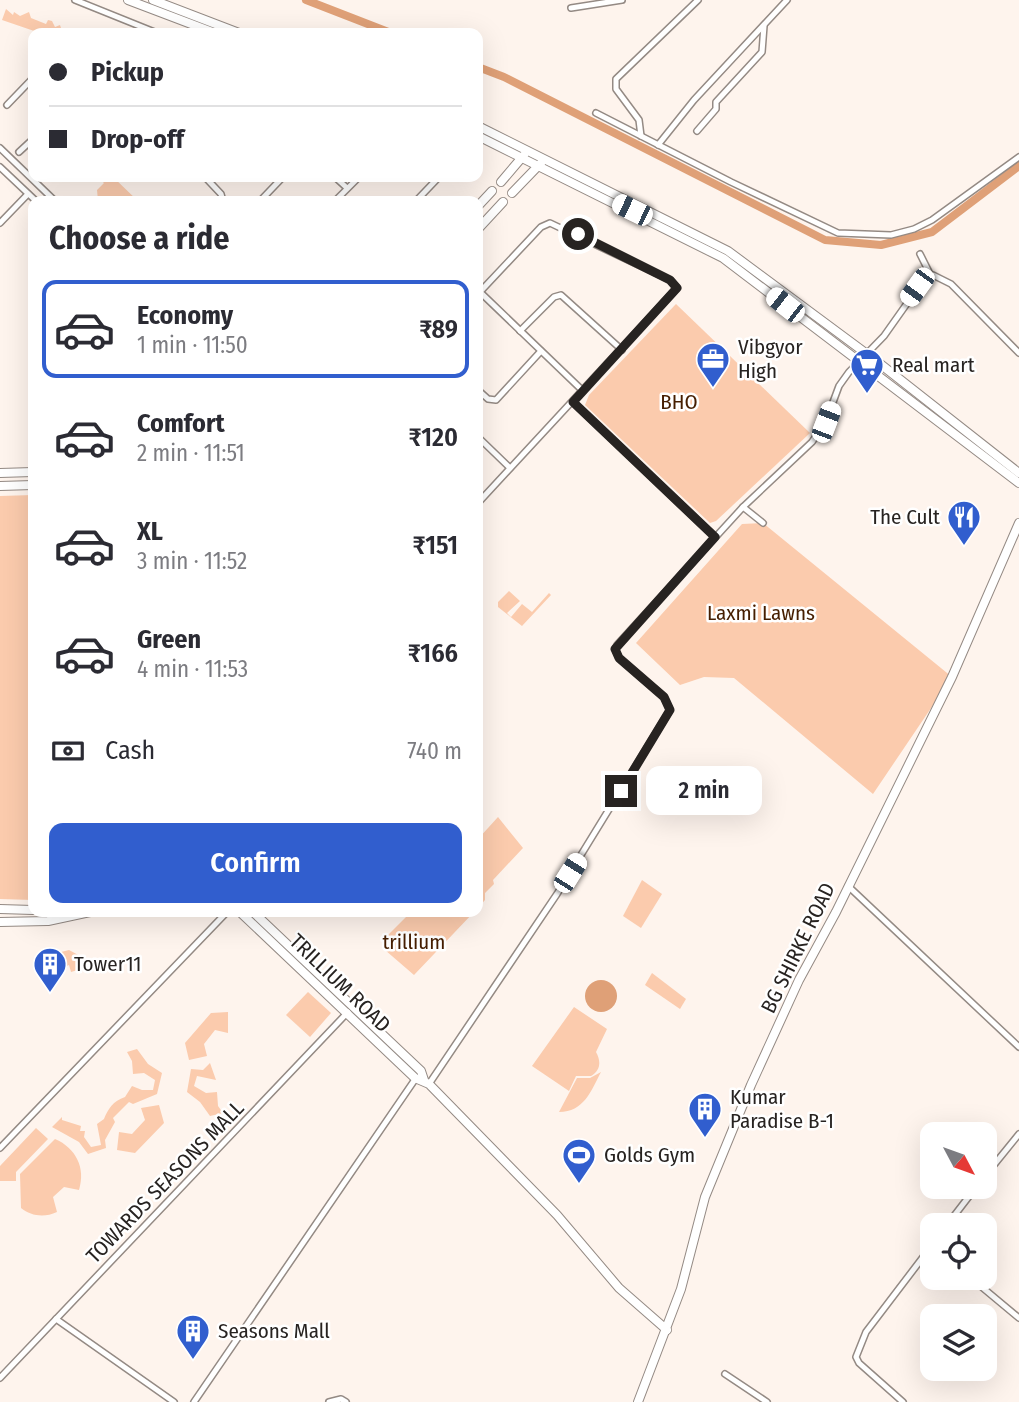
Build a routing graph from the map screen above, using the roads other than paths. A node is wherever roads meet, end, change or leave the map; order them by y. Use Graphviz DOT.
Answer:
graph roads {
  1 [pos="75,0"];
  2 [pos="128,0"];
  3 [pos="153,0"];
  4 [pos="622,0"];
  5 [pos="698,0"];
  6 [pos="787,0"];
  7 [pos="571,8"];
  8 [pos="765,23"];
  9 [pos="145,28"];
  10 [pos="202,28"];
  11 [pos="226,28"];
  12 [pos="28,81"];
  13 [pos="7,105"];
  14 [pos="596,113"];
  15 [pos="483,129"];
  16 [pos="697,131"];
  17 [pos="641,136"];
  18 [pos="483,138"];
  19 [pos="28,144"];
  20 [pos="658,145"];
  21 [pos="0,148"];
  22 [pos="19,152"];
  23 [pos="526,153"];
  24 [pos="9,157"];
  25 [pos="1019,158"];
  26 [pos="542,161"];
  27 [pos="0,167"];
  28 [pos="28,175"];
  29 [pos="35,182"];
  30 [pos="210,182"];
  31 [pos="278,182"];
  32 [pos="340,182"];
  33 [pos="354,182"];
  34 [pos="434,182"];
  35 [pos="501,182"];
  36 [pos="347,188"];
  37 [pos="492,191"];
  38 [pos="512,193"];
  39 [pos="28,194"];
  40 [pos="30,196"];
  41 [pos="50,196"];
  42 [pos="222,196"];
  43 [pos="265,196"];
  44 [pos="340,196"];
  45 [pos="421,196"];
  46 [pos="483,201"];
  47 [pos="503,202"];
  48 [pos="0,223"];
  49 [pos="483,224"];
  50 [pos="920,254"];
  51 [pos="930,276"];
  52 [pos="483,289"];
  53 [pos="483,297"];
  54 [pos="520,331"];
  55 [pos="622,350"];
  56 [pos="541,351"];
  57 [pos="1019,353"];
  58 [pos="865,358"];
  59 [pos="583,391"];
  60 [pos="483,394"];
  61 [pos="573,402"];
  62 [pos="483,441"];
  63 [pos="513,466"];
  64 [pos="28,472"];
  65 [pos="0,473"];
  66 [pos="1019,473"];
  67 [pos="1019,483"];
  68 [pos="28,485"];
  69 [pos="0,486"];
  70 [pos="483,498"];
  71 [pos="743,507"];
  72 [pos="763,523"];
  73 [pos="1019,523"];
  74 [pos="715,537"];
  75 [pos="848,886"];
  76 [pos="0,909"];
  77 [pos="28,910"];
  78 [pos="67,917"];
  79 [pos="222,917"];
  80 [pos="246,917"];
  81 [pos="258,917"];
  82 [pos="0,922"];
  83 [pos="350,1010"];
  84 [pos="1019,1047"];
  85 [pos="422,1079"];
  86 [pos="1019,1134"];
  87 [pos="0,1148"];
  88 [pos="998,1160"];
  89 [pos="967,1199"];
  90 [pos="956,1213"];
  91 [pos="920,1262"];
  92 [pos="985,1290"];
  93 [pos="1019,1318"];
  94 [pos="56,1319"];
  95 [pos="667,1330"];
  96 [pos="725,1374"];
  97 [pos="0,1378"];
  98 [pos="174,1402"];
  99 [pos="194,1402"];
  100 [pos="329,1402"];
  101 [pos="346,1402"];
  102 [pos="638,1402"];
  103 [pos="766,1402"];
  104 [pos="903,1402"];
  1 -- 9 [label="street"];
  2 -- 10 [label="street"];
  3 -- 11 [label="street"];
  4 -- 7 [label="street"];
  5 -- 17 [label="street"];
  6 -- 8 [label="street"];
  8 -- 16 [label="street"];
  8 -- 20 [label="street"];
  12 -- 13 [label="street"];
  14 -- 17 [label="street"];
  15 -- 23 [label="street"];
  17 -- 20 [label="street"];
  18 -- 23 [label="street"];
  19 -- 22 [label="street"];
  20 -- 25 [label="street"];
  21 -- 24 [label="street"];
  23 -- 26 [label="street"];
  23 -- 35 [label="street"];
  24 -- 27 [label="street"];
  24 -- 28 [label="street"];
  26 -- 38 [label="street"];
  26 -- 58 [label="street"];
  27 -- 39 [label="street"];
  29 -- 41 [label="street"];
  30 -- 42 [label="street"];
  31 -- 43 [label="street"];
  32 -- 36 [label="street"];
  33 -- 36 [label="street"];
  34 -- 45 [label="street"];
  36 -- 44 [label="street"];
  37 -- 46 [label="street"];
  39 -- 40 [label="street"];
  39 -- 48 [label="street"];
  47 -- 49 [label="street"];
  50 -- 51 [label="street"];
  51 -- 57 [label="street"];
  51 -- 58 [label="street"];
  52 -- 55 [label="street"];
  53 -- 54 [label="street"];
  54 -- 55 [label="street"];
  54 -- 56 [label="street"];
  55 -- 59 [label="street"];
  56 -- 59 [label="street"];
  56 -- 60 [label="street"];
  58 -- 66 [label="street"];
  58 -- 67 [label="street"];
  58 -- 71 [label="street"];
  59 -- 61 [label="street"];
  61 -- 63 [label="street"];
  61 -- 74 [label="street"];
  62 -- 63 [label="street"];
  63 -- 70 [label="street"];
  64 -- 65 [label="street"];
  68 -- 69 [label="street"];
  71 -- 72 [label="street"];
  71 -- 74 [label="street"];
  73 -- 75 [label="street, BG SHIRKE ROAD"];
  74 -- 85 [label="street"];
  75 -- 84 [label="street"];
  75 -- 95 [label="street, BG SHIRKE ROAD"];
  76 -- 77 [label="street"];
  78 -- 82 [label="street"];
  79 -- 87 [label="street"];
  80 -- 83 [label="street, TRILLIUM ROAD"];
  81 -- 83 [label="street, TRILLIUM ROAD"];
  83 -- 85 [label="street, TRILLIUM ROAD"];
  83 -- 94 [label="street, TOWARDS SEASONS MALL"];
  85 -- 95 [label="street, TRILLIUM ROAD"];
  85 -- 99 [label="street"];
  86 -- 88 [label="street"];
  89 -- 90 [label="street"];
  91 -- 104 [label="street"];
  92 -- 93 [label="street"];
  94 -- 97 [label="street, TOWARDS SEASONS MALL"];
  94 -- 98 [label="street"];
  95 -- 102 [label="street, BG SHIRKE ROAD"];
  96 -- 103 [label="street"];
  100 -- 101 [label="street"];
}
